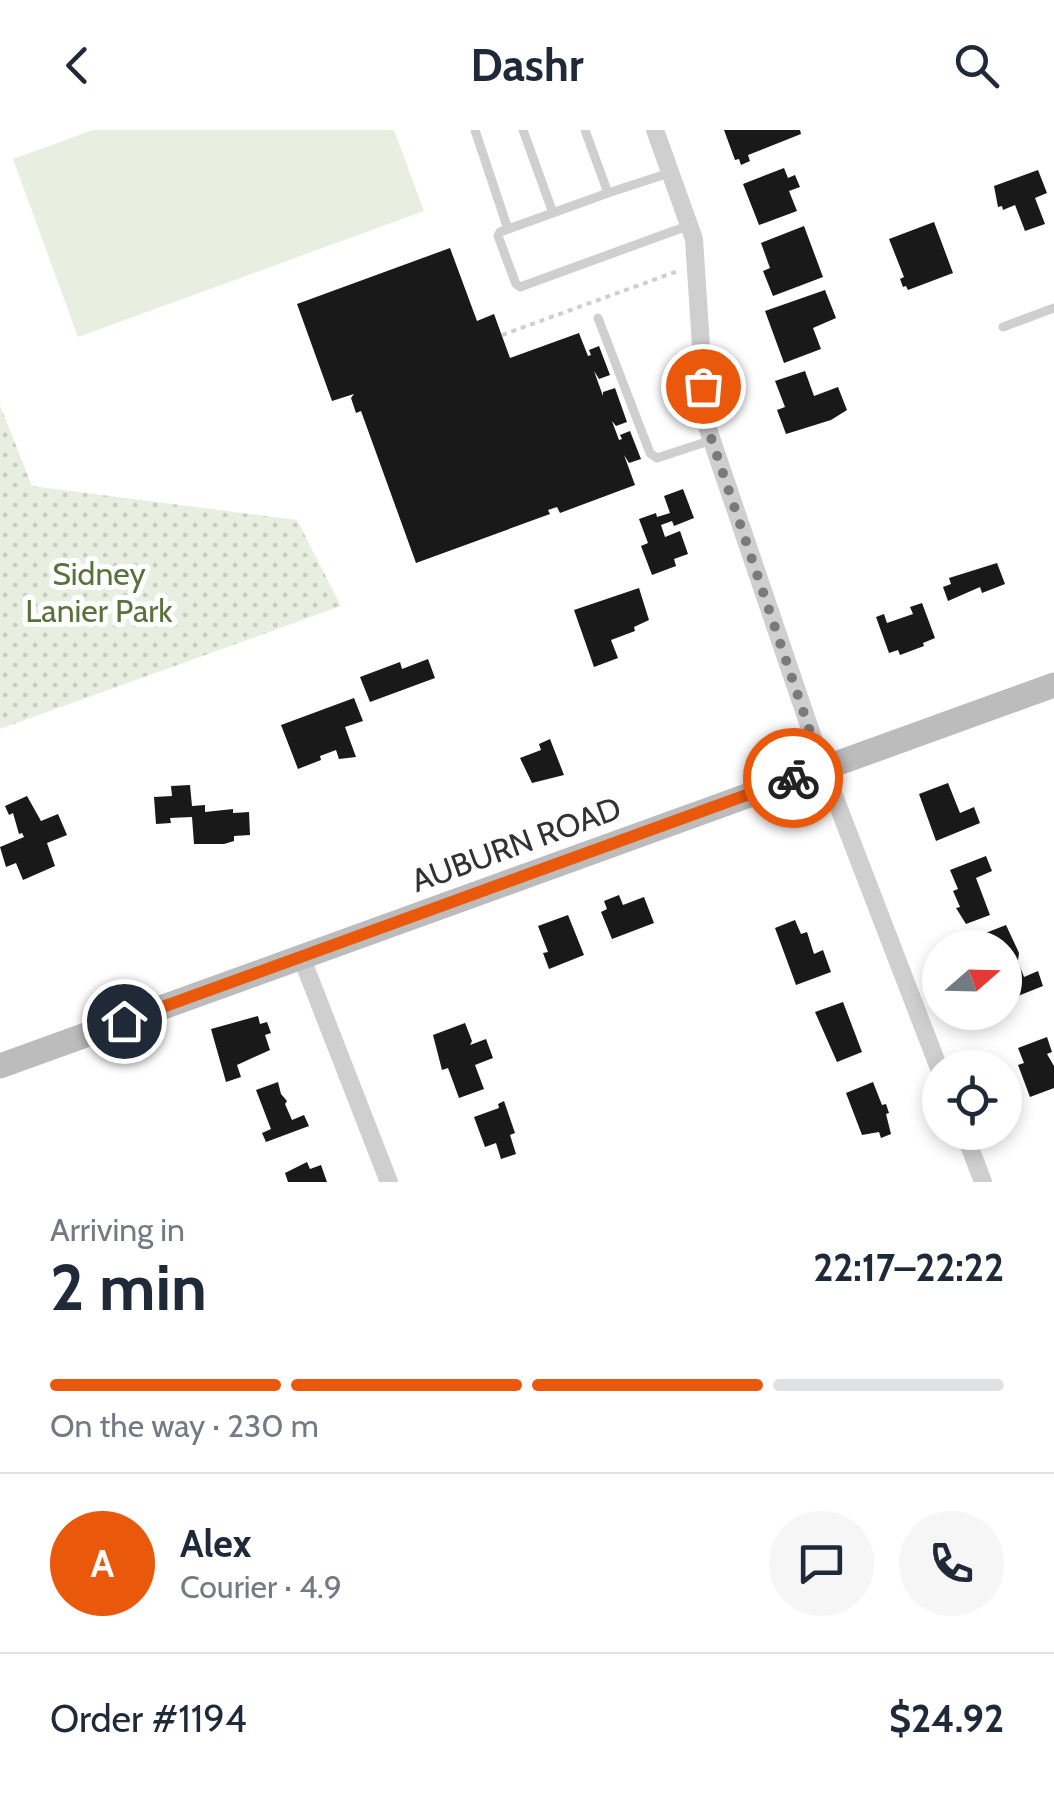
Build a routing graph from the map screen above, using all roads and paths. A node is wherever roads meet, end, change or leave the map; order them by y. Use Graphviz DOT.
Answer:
graph roads {
  1 [pos="475,130"];
  2 [pos="522,130"];
  3 [pos="586,130"];
  4 [pos="655,130"];
  5 [pos="672,172"];
  6 [pos="608,192"];
  7 [pos="553,212"];
  8 [pos="690,225"];
  9 [pos="504,230"];
  10 [pos="682,269"];
  11 [pos="1054,308"];
  12 [pos="598,318"];
  13 [pos="1003,327"];
  14 [pos="502,335"];
  15 [pos="712,440"];
  16 [pos="1054,685"];
  17 [pos="822,767"];
  18 [pos="301,956"];
  19 [pos="932,1050"];
  20 [pos="0,1066"];
  21 [pos="971,1150"];
  22 [pos="389,1182"];
  23 [pos="983,1182"];
  1 -- 9 [label="lane"];
  2 -- 7 [label="lane"];
  3 -- 6 [label="lane"];
  4 -- 5 [label="street"];
  5 -- 6 [label="lane"];
  5 -- 8 [label="street"];
  6 -- 7 [label="lane"];
  7 -- 9 [label="lane"];
  8 -- 9 [label="lane"];
  8 -- 15 [label="street"];
  10 -- 14 [label="path"];
  11 -- 13 [label="lane"];
  12 -- 15 [label="lane"];
  15 -- 17 [label="street"];
  16 -- 17 [label="street, AUBURN ROAD"];
  17 -- 18 [label="street, AUBURN ROAD"];
  17 -- 19 [label="street"];
  18 -- 20 [label="street, AUBURN ROAD"];
  18 -- 22 [label="street"];
  21 -- 23 [label="street"];
}
